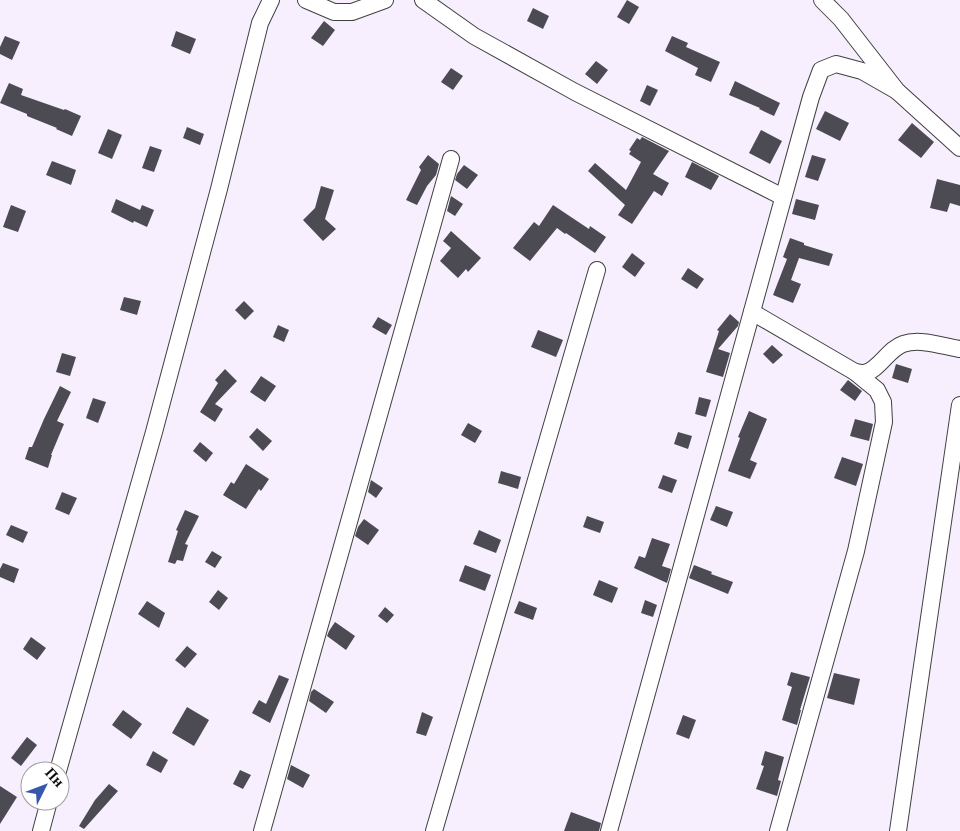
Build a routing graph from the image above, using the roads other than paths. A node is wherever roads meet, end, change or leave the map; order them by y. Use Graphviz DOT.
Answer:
graph roads {
  1 [pos="271,0"];
  2 [pos="306,0"];
  3 [pos="384,0"];
  4 [pos="423,0"];
  5 [pos="822,0"];
  6 [pos="897,91"];
  7 [pos="960,148"];
  8 [pos="451,158"];
  9 [pos="783,197"];
  10 [pos="597,270"];
  11 [pos="752,312"];
  12 [pos="960,350"];
  13 [pos="855,372"];
  14 [pos="960,405"];
  15 [pos="61,761"];
  16 [pos="46,811"];
  17 [pos="41,831"];
  18 [pos="262,831"];
  19 [pos="434,831"];
  20 [pos="610,831"];
  21 [pos="778,831"];
  22 [pos="898,831"];
  1 -- 15 [label="street"];
  2 -- 3 [label="street"];
  4 -- 9 [label="street"];
  5 -- 6 [label="street"];
  6 -- 7 [label="street"];
  6 -- 9 [label="street"];
  8 -- 18 [label="street"];
  9 -- 11 [label="street"];
  10 -- 19 [label="street"];
  11 -- 13 [label="street"];
  11 -- 20 [label="street"];
  12 -- 13 [label="street"];
  13 -- 21 [label="street"];
  14 -- 22 [label="street"];
  16 -- 17 [label="street"];
}
